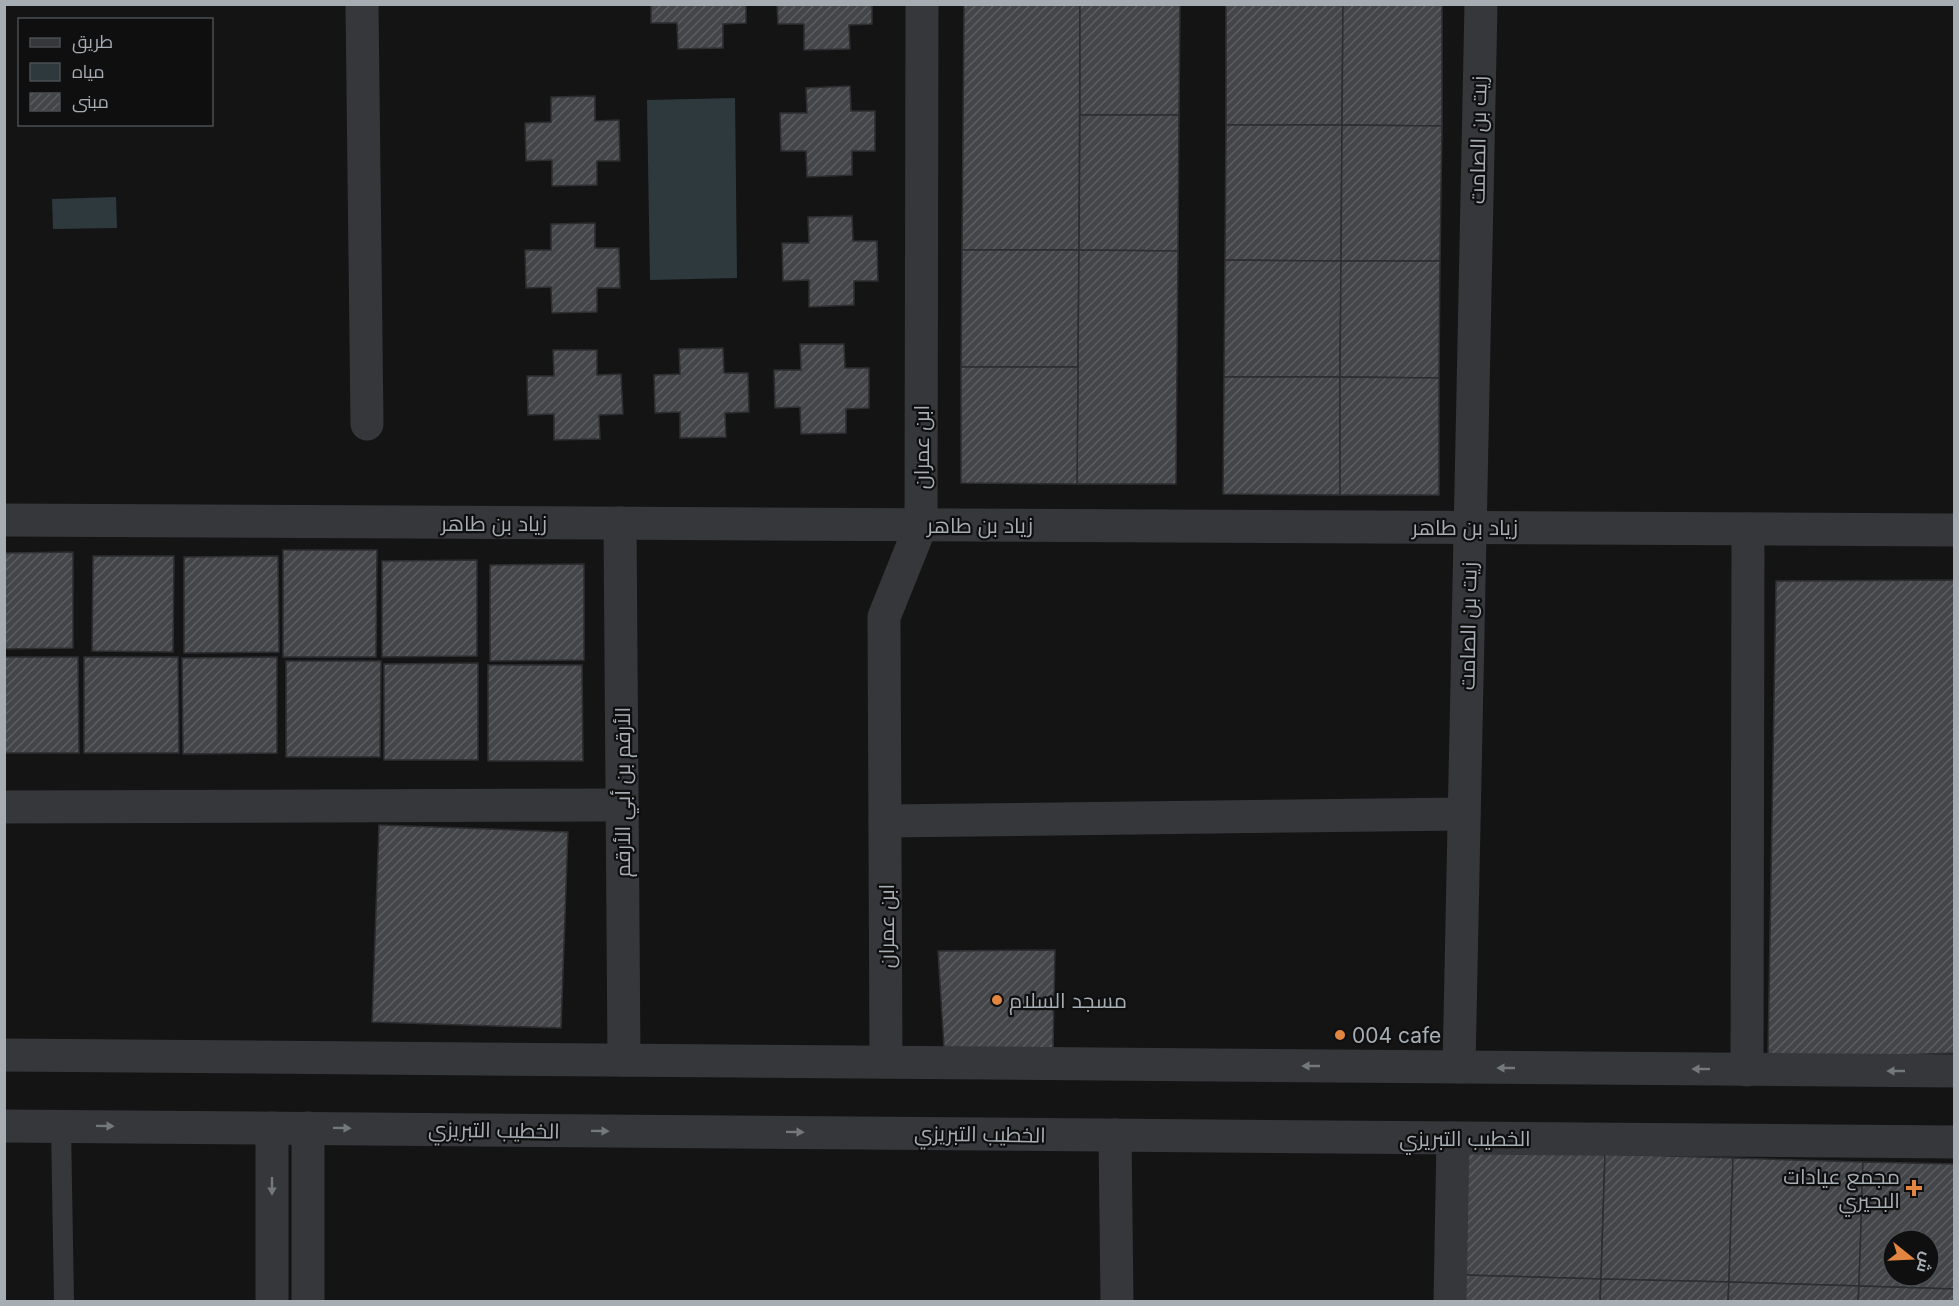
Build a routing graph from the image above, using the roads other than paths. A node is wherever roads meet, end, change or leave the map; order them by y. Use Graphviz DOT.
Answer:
graph roads {
  1 [pos="362,4"];
  2 [pos="922,4"];
  3 [pos="1481,4"];
  4 [pos="367,424"];
  5 [pos="4,520"];
  6 [pos="620,524"];
  7 [pos="921,525"];
  8 [pos="1470,528"];
  9 [pos="1748,529"];
  10 [pos="1954,530"];
  11 [pos="622,805"];
  12 [pos="4,807"];
  13 [pos="1464,814"];
  14 [pos="885,820"];
  15 [pos="4,1055"];
  16 [pos="624,1060"];
  17 [pos="886,1062"];
  18 [pos="1459,1067"];
  19 [pos="1747,1070"];
  20 [pos="1954,1071"];
  21 [pos="4,1126"];
  22 [pos="61,1126"];
  23 [pos="272,1128"];
  24 [pos="309,1128"];
  25 [pos="1115,1135"];
  26 [pos="1453,1138"];
  27 [pos="1954,1142"];
  28 [pos="63,1302"];
  29 [pos="272,1302"];
  30 [pos="308,1302"];
  31 [pos="1117,1302"];
  32 [pos="1450,1302"];
  1 -- 4 [label="street"];
  2 -- 7 [label="street, ابن عمران"];
  3 -- 8 [label="street, زيت بن الصامت"];
  5 -- 6 [label="street, زياد بن طاهر"];
  6 -- 7 [label="street, زياد بن طاهر"];
  6 -- 11 [label="street, الأرقم بن أبي الأرقم"];
  7 -- 8 [label="street, زياد بن طاهر"];
  7 -- 14 [label="street, ابن عمران"];
  8 -- 9 [label="street, زياد بن طاهر"];
  8 -- 13 [label="street, زيت بن الصامت"];
  9 -- 10 [label="street, زياد بن طاهر"];
  9 -- 19 [label="street"];
  11 -- 12 [label="street"];
  11 -- 16 [label="street, الأرقم بن أبي الأرقم"];
  13 -- 14 [label="street"];
  13 -- 18 [label="street, زيت بن الصامت"];
  14 -- 17 [label="street, ابن عمران"];
  15 -- 16 [label="street"];
  16 -- 17 [label="street"];
  18 -- 17 [label="street, one-way"];
  19 -- 18 [label="street, one-way"];
  20 -- 19 [label="street, one-way"];
  21 -- 22 [label="street, الخطيب التبريزي"];
  22 -- 23 [label="street, الخطيب التبريزي, one-way"];
  22 -- 28 [label="lane"];
  23 -- 24 [label="street, الخطيب التبريزي"];
  23 -- 29 [label="street, one-way"];
  24 -- 25 [label="street, الخطيب التبريزي, one-way"];
  24 -- 30 [label="street"];
  25 -- 26 [label="street, الخطيب التبريزي"];
  25 -- 31 [label="street"];
  26 -- 27 [label="street, الخطيب التبريزي"];
  26 -- 32 [label="street"];
}
